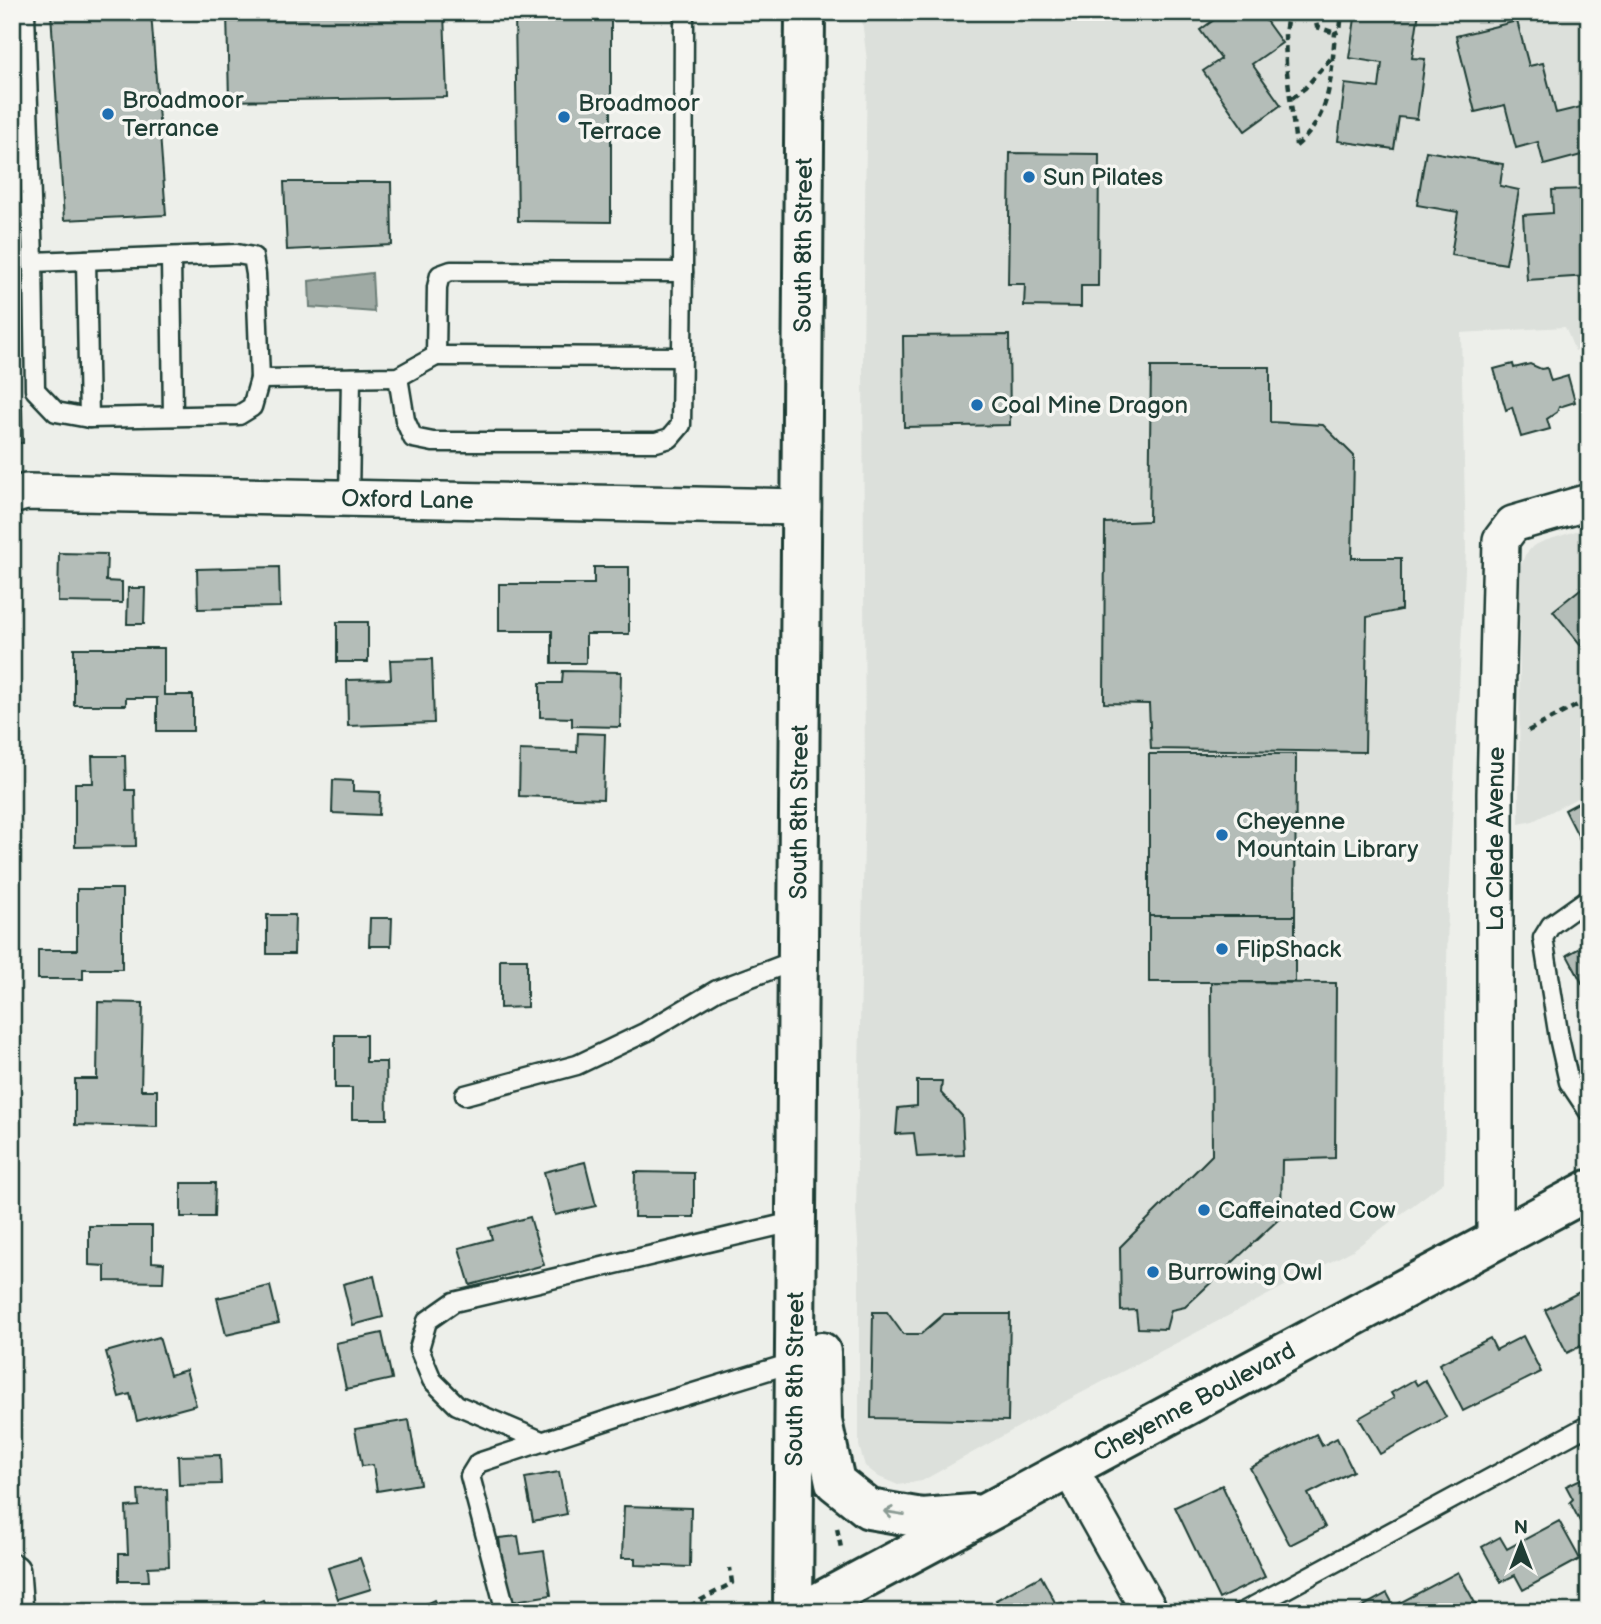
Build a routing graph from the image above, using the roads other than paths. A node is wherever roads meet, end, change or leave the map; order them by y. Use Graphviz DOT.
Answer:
graph roads {
  1 [pos="24,12"];
  2 [pos="684,12"];
  3 [pos="805,12"];
  4 [pos="171,258"];
  5 [pos="86,260"];
  6 [pos="33,262"];
  7 [pos="683,272"];
  8 [pos="436,356"];
  9 [pos="681,357"];
  10 [pos="398,377"];
  11 [pos="351,378"];
  12 [pos="260,379"];
  13 [pos="173,416"];
  14 [pos="89,418"];
  15 [pos="12,496"];
  16 [pos="349,498"];
  17 [pos="1589,502"];
  18 [pos="803,507"];
  19 [pos="1589,898"];
  20 [pos="799,959"];
  21 [pos="465,1095"];
  22 [pos="1589,1112"];
  23 [pos="1589,1190"];
  24 [pos="797,1221"];
  25 [pos="1495,1238"];
  26 [pos="796,1294"];
  27 [pos="795,1362"];
  28 [pos="1589,1425"];
  29 [pos="544,1442"];
  30 [pos="1070,1469"];
  31 [pos="986,1514"];
  32 [pos="12,1572"];
  33 [pos="15,1612"];
  34 [pos="506,1612"];
  35 [pos="793,1612"];
  36 [pos="801,1612"];
  37 [pos="1150,1612"];
  38 [pos="1243,1612"];
  1 -- 6 [label="lane"];
  2 -- 7 [label="lane"];
  3 -- 18 [label="main road, South 8th Street"];
  4 -- 5 [label="lane"];
  4 -- 12 [label="lane"];
  4 -- 13 [label="lane"];
  5 -- 6 [label="lane"];
  5 -- 14 [label="lane"];
  6 -- 14 [label="lane"];
  7 -- 8 [label="lane"];
  7 -- 9 [label="lane"];
  8 -- 9 [label="lane"];
  8 -- 10 [label="lane"];
  9 -- 10 [label="lane"];
  10 -- 11 [label="lane"];
  11 -- 12 [label="lane"];
  11 -- 16 [label="lane"];
  12 -- 13 [label="lane"];
  13 -- 14 [label="lane"];
  15 -- 16 [label="street, Oxford Lane"];
  16 -- 18 [label="street, Oxford Lane"];
  17 -- 25 [label="street, La Clede Avenue"];
  18 -- 20 [label="main road, South 8th Street"];
  19 -- 22 [label="lane"];
  20 -- 21 [label="lane"];
  20 -- 24 [label="main road, South 8th Street"];
  23 -- 25 [label="main road, Cheyenne Boulevard"];
  24 -- 26 [label="main road, South 8th Street"];
  24 -- 29 [label="lane"];
  25 -- 30 [label="main road, Cheyenne Boulevard"];
  26 -- 27 [label="main road, South 8th Street"];
  31 -- 26 [label="main road, one-way"];
  27 -- 29 [label="lane"];
  27 -- 35 [label="main road, South 8th Street"];
  28 -- 38 [label="lane"];
  29 -- 34 [label="lane"];
  30 -- 31 [label="main road, Cheyenne Boulevard"];
  30 -- 37 [label="street"];
  31 -- 36 [label="main road, Cheyenne Boulevard"];
  32 -- 33 [label="street"];
}
